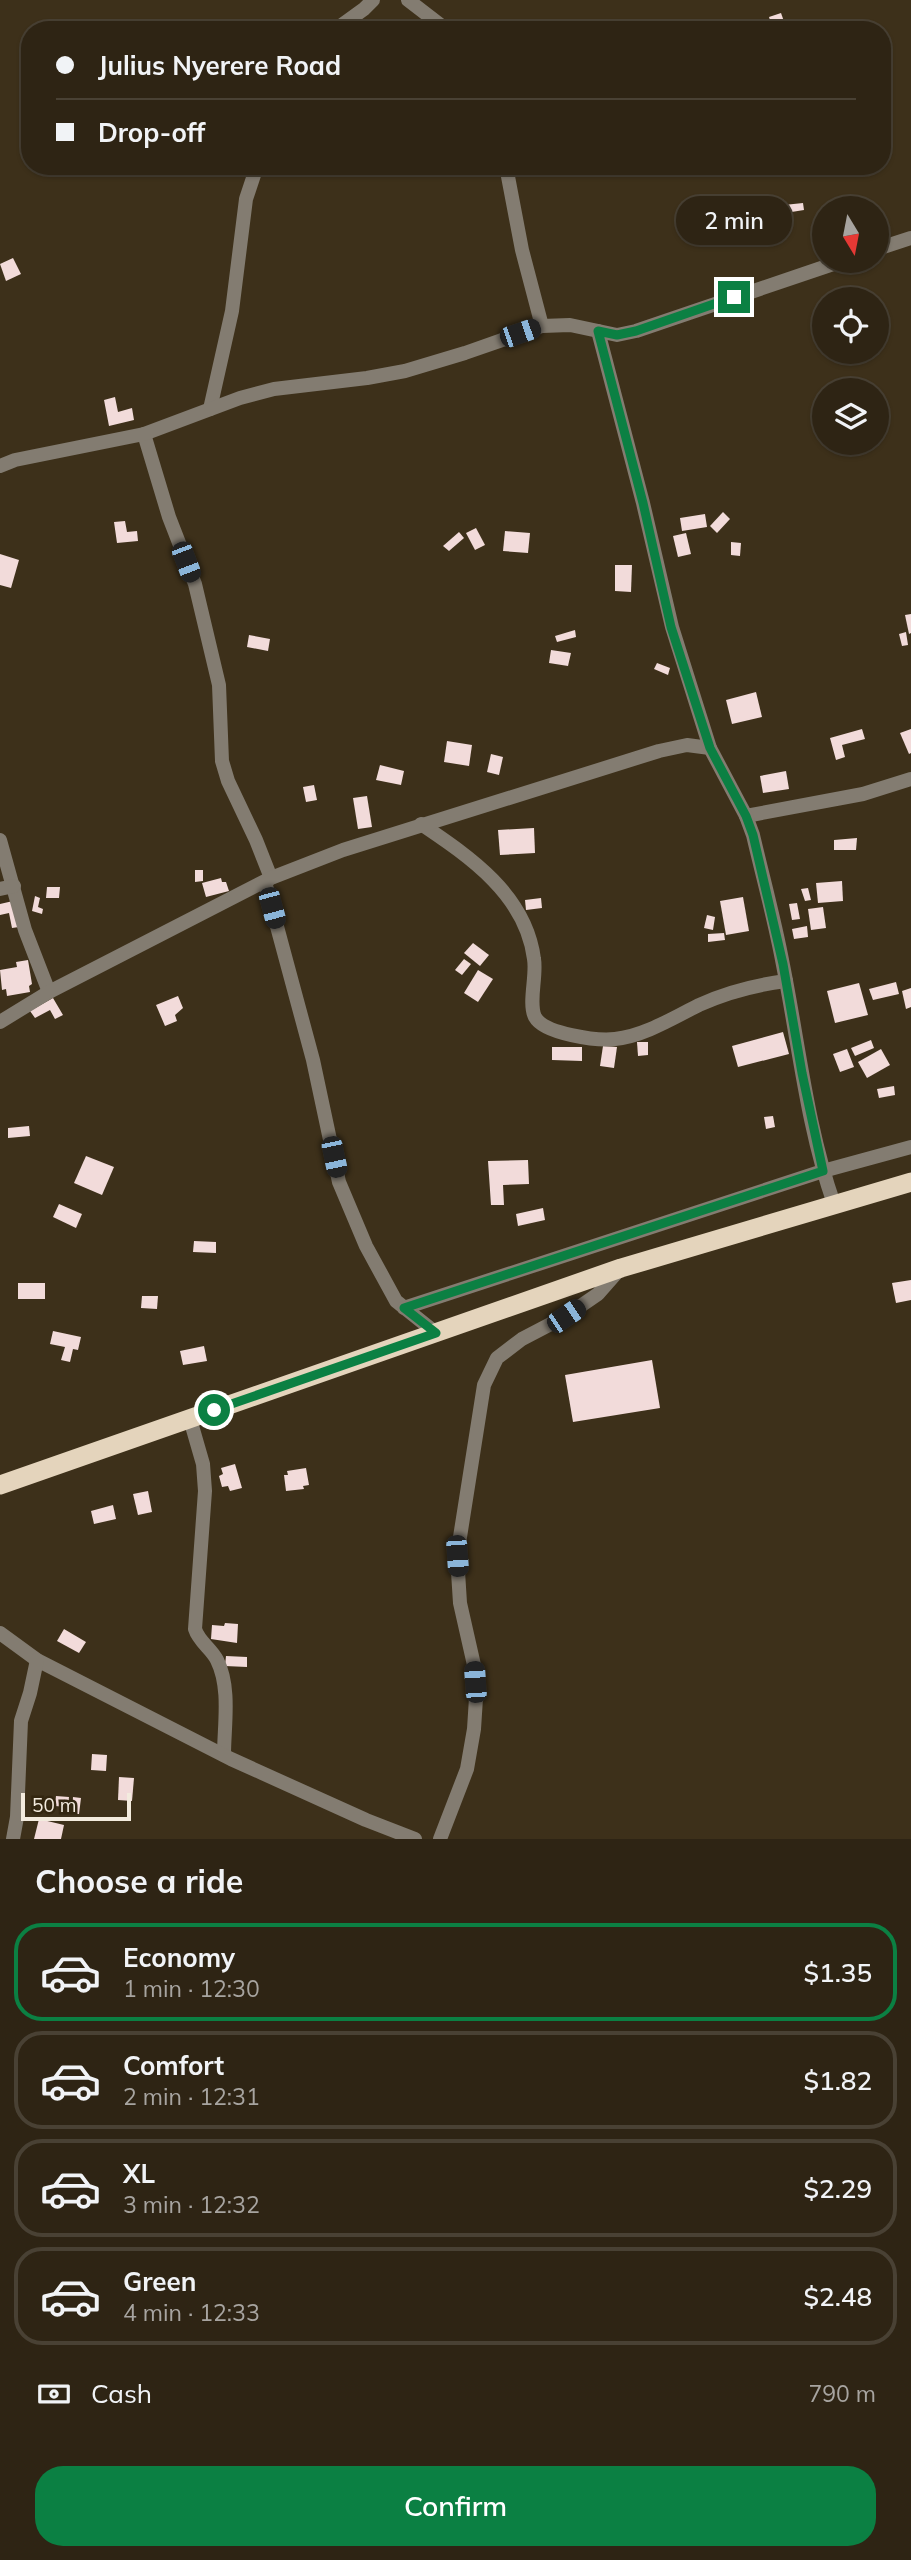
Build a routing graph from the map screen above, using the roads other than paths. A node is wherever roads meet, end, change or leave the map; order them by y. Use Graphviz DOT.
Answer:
graph roads {
  1 [pos="373,0"];
  2 [pos="408,0"];
  3 [pos="347,21"];
  4 [pos="435,21"];
  5 [pos="254,175"];
  6 [pos="508,175"];
  7 [pos="911,238"];
  8 [pos="889,245"];
  9 [pos="812,271"];
  10 [pos="542,326"];
  11 [pos="598,331"];
  12 [pos="210,409"];
  13 [pos="144,434"];
  14 [pos="0,466"];
  15 [pos="704,728"];
  16 [pos="687,745"];
  17 [pos="710,748"];
  18 [pos="911,779"];
  19 [pos="746,816"];
  20 [pos="421,824"];
  21 [pos="0,840"];
  22 [pos="268,880"];
  23 [pos="7,888"];
  24 [pos="786,981"];
  25 [pos="49,992"];
  26 [pos="0,1022"];
  27 [pos="911,1147"];
  28 [pos="823,1171"];
  29 [pos="911,1182"];
  30 [pos="834,1204"];
  31 [pos="621,1268"];
  32 [pos="404,1308"];
  33 [pos="436,1333"];
  34 [pos="190,1419"];
  35 [pos="0,1485"];
  36 [pos="0,1633"];
  37 [pos="37,1660"];
  38 [pos="224,1755"];
  39 [pos="13,1839"];
  40 [pos="415,1839"];
  41 [pos="440,1839"];
  1 -- 3 [label="street"];
  2 -- 4 [label="street"];
  5 -- 12 [label="street"];
  6 -- 10 [label="street"];
  7 -- 8 [label="street"];
  9 -- 11 [label="street"];
  10 -- 11 [label="street"];
  10 -- 12 [label="street"];
  11 -- 15 [label="street"];
  12 -- 13 [label="street"];
  13 -- 14 [label="street"];
  13 -- 22 [label="street"];
  15 -- 16 [label="street"];
  15 -- 17 [label="street"];
  16 -- 17 [label="street"];
  16 -- 20 [label="street"];
  17 -- 19 [label="street"];
  18 -- 19 [label="street"];
  19 -- 24 [label="street"];
  20 -- 22 [label="street"];
  20 -- 24 [label="street"];
  21 -- 23 [label="street"];
  22 -- 25 [label="street"];
  22 -- 32 [label="street"];
  23 -- 25 [label="street"];
  24 -- 28 [label="street"];
  25 -- 26 [label="street"];
  27 -- 28 [label="street"];
  28 -- 30 [label="street"];
  28 -- 32 [label="street"];
  29 -- 30 [label="highway"];
  30 -- 31 [label="highway"];
  31 -- 33 [label="highway"];
  31 -- 41 [label="street"];
  32 -- 33 [label="street"];
  33 -- 34 [label="highway"];
  34 -- 35 [label="highway"];
  34 -- 38 [label="street"];
  36 -- 37 [label="street"];
  37 -- 38 [label="street"];
  37 -- 39 [label="street"];
  38 -- 40 [label="street"];
}
